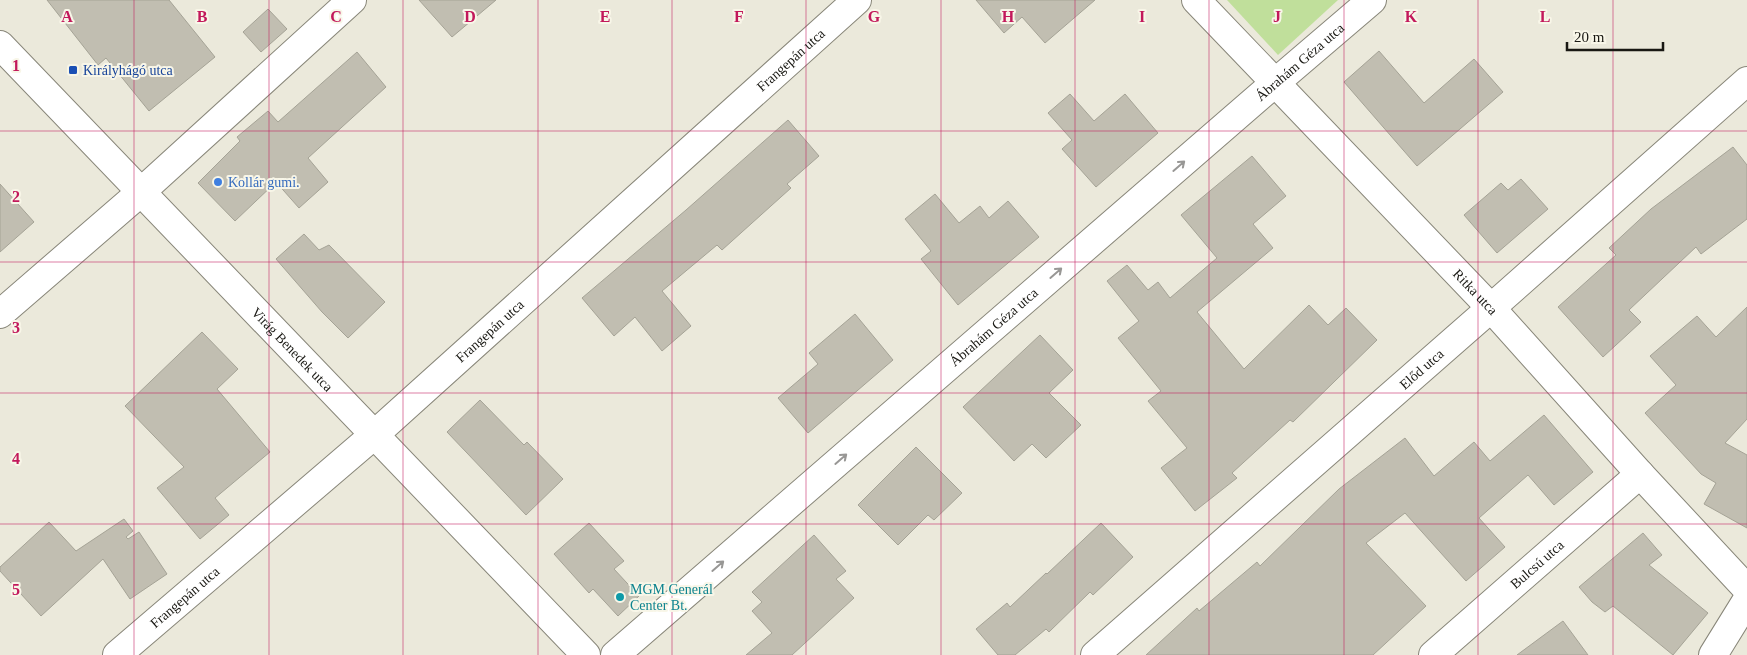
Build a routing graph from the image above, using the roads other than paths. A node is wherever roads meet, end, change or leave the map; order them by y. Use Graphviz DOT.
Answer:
graph roads {
  1 [pos="352,0"];
  2 [pos="857,0"];
  3 [pos="1196,0"];
  4 [pos="1372,0"];
  5 [pos="0,45"];
  6 [pos="1747,81"];
  7 [pos="1274,83"];
  8 [pos="141,192"];
  9 [pos="1491,308"];
  10 [pos="0,314"];
  11 [pos="374,435"];
  12 [pos="1640,474"];
  13 [pos="1747,589"];
  14 [pos="1747,600"];
  15 [pos="117,655"];
  16 [pos="586,655"];
  17 [pos="615,655"];
  18 [pos="1095,655"];
  19 [pos="1433,655"];
  20 [pos="1712,655"];
  1 -- 8 [label="street"];
  2 -- 11 [label="street, Frangepán utca"];
  3 -- 7 [label="street, Ritka utca"];
  4 -- 7 [label="street, Ábrahám Géza utca"];
  5 -- 8 [label="street, Virág Benedek utca"];
  6 -- 9 [label="street, Előd utca"];
  7 -- 9 [label="street, Ritka utca"];
  17 -- 7 [label="street, Ábrahám Géza utca, one-way"];
  8 -- 10 [label="street"];
  8 -- 11 [label="street, Virág Benedek utca"];
  9 -- 12 [label="street, Ritka utca"];
  9 -- 18 [label="street, Előd utca"];
  11 -- 15 [label="street, Frangepán utca"];
  11 -- 16 [label="street, Virág Benedek utca"];
  12 -- 13 [label="street, Ritka utca"];
  12 -- 19 [label="street, Bulcsú utca"];
  14 -- 20 [label="street"];
}
